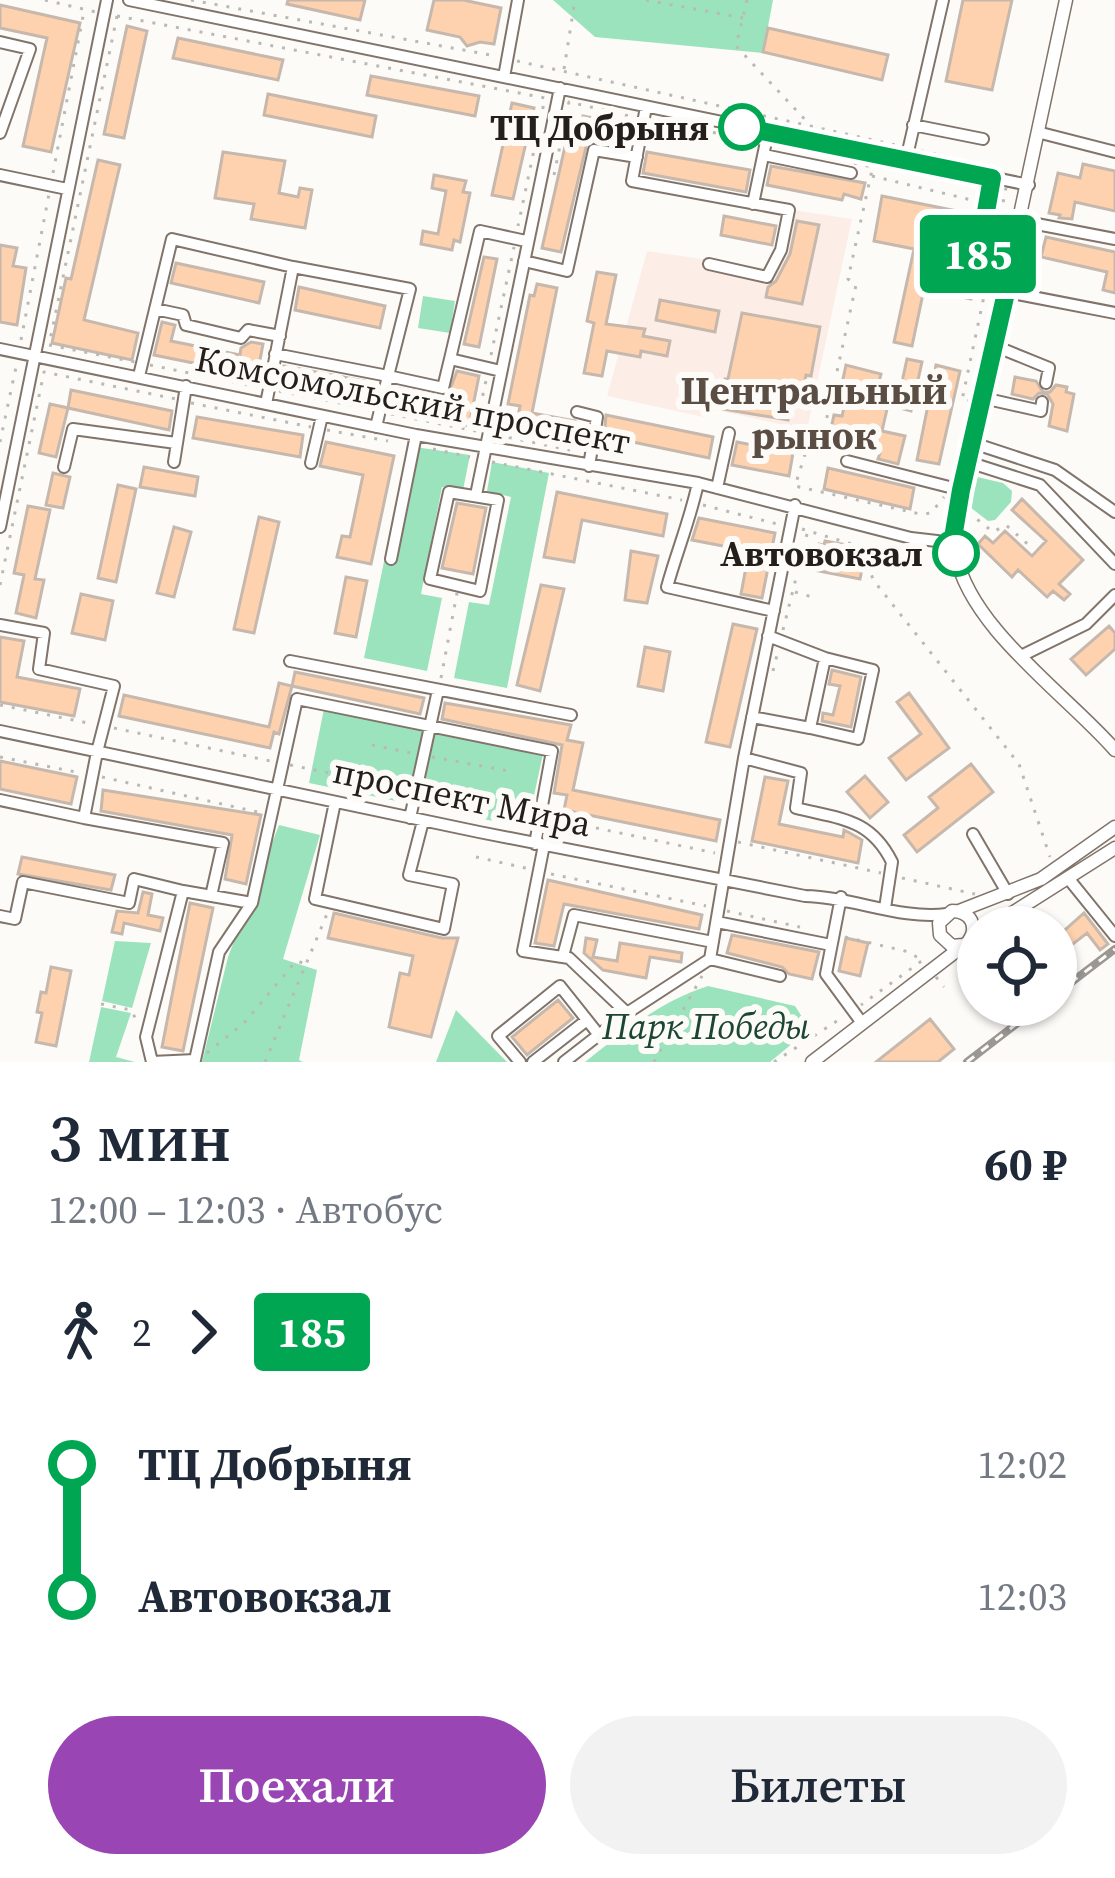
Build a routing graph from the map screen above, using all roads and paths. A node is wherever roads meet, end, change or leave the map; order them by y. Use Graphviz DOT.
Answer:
graph roads {
  1 [pos="46,0"];
  2 [pos="129,0"];
  3 [pos="191,0"];
  4 [pos="518,0"];
  5 [pos="575,0"];
  6 [pos="646,0"];
  7 [pos="943,0"];
  8 [pos="1066,0"];
  9 [pos="672,2"];
  10 [pos="745,2"];
  11 [pos="109,10"];
  12 [pos="743,18"];
  13 [pos="0,42"];
  14 [pos="507,58"];
  15 [pos="564,72"];
  16 [pos="504,77"];
  17 [pos="560,88"];
  18 [pos="569,102"];
  19 [pos="645,113"];
  20 [pos="913,125"];
  21 [pos="812,128"];
  22 [pos="0,133"];
  23 [pos="1041,133"];
  24 [pos="982,139"];
  25 [pos="766,143"];
  26 [pos="877,147"];
  27 [pos="1115,152"];
  28 [pos="907,154"];
  29 [pos="637,157"];
  30 [pos="949,157"];
  31 [pos="872,167"];
  32 [pos="851,168"];
  33 [pos="0,175"];
  34 [pos="870,176"];
  35 [pos="992,178"];
  36 [pos="1029,185"];
  37 [pos="67,189"];
  38 [pos="1005,191"];
  39 [pos="753,204"];
  40 [pos="988,204"];
  41 [pos="1021,220"];
  42 [pos="1115,239"];
  43 [pos="521,240"];
  44 [pos="524,261"];
  45 [pos="709,264"];
  46 [pos="293,267"];
  47 [pos="989,271"];
  48 [pos="1010,275"];
  49 [pos="1007,292"];
  50 [pos="155,310"];
  51 [pos="1115,313"];
  52 [pos="280,336"];
  53 [pos="49,345"];
  54 [pos="995,346"];
  55 [pos="0,350"];
  56 [pos="275,355"];
  57 [pos="35,356"];
  58 [pos="450,359"];
  59 [pos="16,367"];
  60 [pos="495,370"];
  61 [pos="44,372"];
  62 [pos="139,376"];
  63 [pos="388,376"];
  64 [pos="1046,383"];
  65 [pos="186,386"];
  66 [pos="976,400"];
  67 [pos="1042,402"];
  68 [pos="266,404"];
  69 [pos="577,412"];
  70 [pos="322,416"];
  71 [pos="376,427"];
  72 [pos="475,431"];
  73 [pos="729,433"];
  74 [pos="416,435"];
  75 [pos="0,442"];
  76 [pos="176,443"];
  77 [pos="973,443"];
  78 [pos="17,446"];
  79 [pos="485,448"];
  80 [pos="847,461"];
  81 [pos="174,462"];
  82 [pos="968,462"];
  83 [pos="311,463"];
  84 [pos="589,466"];
  85 [pos="64,467"];
  86 [pos="698,483"];
  87 [pos="717,488"];
  88 [pos="956,489"];
  89 [pos="476,495"];
  90 [pos="795,505"];
  91 [pos="964,509"];
  92 [pos="1115,512"];
  93 [pos="0,527"];
  94 [pos="788,527"];
  95 [pos="808,530"];
  96 [pos="954,543"];
  97 [pos="1033,548"];
  98 [pos="391,559"];
  99 [pos="1115,564"];
  100 [pos="0,585"];
  101 [pos="458,586"];
  102 [pos="793,591"];
  103 [pos="1115,595"];
  104 [pos="812,597"];
  105 [pos="773,611"];
  106 [pos="0,625"];
  107 [pos="775,637"];
  108 [pos="1023,655"];
  109 [pos="825,658"];
  110 [pos="290,661"];
  111 [pos="443,672"];
  112 [pos="771,679"];
  113 [pos="439,690"];
  114 [pos="0,705"];
  115 [pos="571,715"];
  116 [pos="752,717"];
  117 [pos="430,725"];
  118 [pos="105,727"];
  119 [pos="810,728"];
  120 [pos="0,731"];
  121 [pos="372,746"];
  122 [pos="1115,750"];
  123 [pos="97,752"];
  124 [pos="424,755"];
  125 [pos="0,758"];
  126 [pos="744,758"];
  127 [pos="282,763"];
  128 [pos="509,772"];
  129 [pos="92,775"];
  130 [pos="276,788"];
  131 [pos="416,791"];
  132 [pos="0,800"];
  133 [pos="335,802"];
  134 [pos="270,815"];
  135 [pos="540,817"];
  136 [pos="84,818"];
  137 [pos="417,819"];
  138 [pos="1115,827"];
  139 [pos="973,834"];
  140 [pos="735,841"];
  141 [pos="540,844"];
  142 [pos="1115,848"];
  143 [pos="719,854"];
  144 [pos="476,857"];
  145 [pos="1052,864"];
  146 [pos="539,872"];
  147 [pos="892,876"];
  148 [pos="1068,878"];
  149 [pos="722,879"];
  150 [pos="183,891"];
  151 [pos="1008,894"];
  152 [pos="211,896"];
  153 [pos="982,896"];
  154 [pos="841,897"];
  155 [pos="252,903"];
  156 [pos="331,903"];
  157 [pos="1023,906"];
  158 [pos="885,908"];
  159 [pos="953,912"];
  160 [pos="912,914"];
  161 [pos="957,914"];
  162 [pos="718,915"];
  163 [pos="0,916"];
  164 [pos="940,935"];
  165 [pos="1115,936"];
  166 [pos="713,942"];
  167 [pos="957,943"];
  168 [pos="831,945"];
  169 [pos="957,952"];
  170 [pos="563,956"];
  171 [pos="710,958"];
  172 [pos="309,964"];
  173 [pos="935,970"];
  174 [pos="780,976"];
  175 [pos="944,987"];
  176 [pos="101,1004"];
  177 [pos="628,1012"];
  178 [pos="587,1020"];
  179 [pos="862,1024"];
  180 [pos="598,1035"];
  181 [pos="146,1037"];
  182 [pos="196,1060"];
  183 [pos="152,1062"];
  184 [pos="265,1062"];
  185 [pos="520,1062"];
  186 [pos="533,1062"];
  187 [pos="564,1062"];
  188 [pos="654,1062"];
  189 [pos="812,1062"];
  1 -- 11 [label="path"];
  2 -- 16 [label="street"];
  3 -- 14 [label="path"];
  4 -- 14 [label="street"];
  5 -- 15 [label="path"];
  6 -- 9 [label="path"];
  7 -- 20 [label="street"];
  8 -- 23 [label="main road"];
  9 -- 12 [label="path"];
  10 -- 12 [label="path"];
  11 -- 37 [label="street"];
  11 -- 43 [label="path"];
  11 -- 53 [label="path"];
  12 -- 21 [label="path"];
  13 -- 22 [label="street"];
  14 -- 15 [label="path"];
  14 -- 16 [label="street"];
  15 -- 21 [label="path"];
  16 -- 17 [label="street"];
  17 -- 19 [label="street"];
  17 -- 43 [label="street"];
  18 -- 19 [label="path"];
  19 -- 25 [label="street"];
  19 -- 25 [label="path"];
  19 -- 29 [label="street"];
  20 -- 24 [label="street"];
  20 -- 28 [label="street"];
  21 -- 26 [label="path"];
  23 -- 27 [label="street"];
  23 -- 36 [label="main road"];
  25 -- 26 [label="street"];
  25 -- 32 [label="street"];
  25 -- 39 [label="street"];
  26 -- 28 [label="street"];
  26 -- 28 [label="path"];
  26 -- 31 [label="path"];
  28 -- 30 [label="path"];
  28 -- 35 [label="street"];
  29 -- 39 [label="street"];
  29 -- 44 [label="street"];
  31 -- 32 [label="path"];
  31 -- 34 [label="path"];
  33 -- 37 [label="street"];
  34 -- 40 [label="path"];
  34 -- 88 [label="path"];
  35 -- 36 [label="street"];
  35 -- 40 [label="street"];
  36 -- 41 [label="main road"];
  37 -- 57 [label="street"];
  38 -- 47 [label="path"];
  39 -- 45 [label="street"];
  40 -- 47 [label="street"];
  41 -- 42 [label="street"];
  41 -- 48 [label="main road"];
  43 -- 44 [label="street"];
  43 -- 58 [label="street"];
  43 -- 60 [label="path"];
  44 -- 60 [label="street"];
  46 -- 50 [label="street"];
  46 -- 52 [label="street"];
  46 -- 63 [label="street"];
  47 -- 48 [label="street"];
  47 -- 66 [label="path"];
  48 -- 49 [label="main road"];
  49 -- 51 [label="street"];
  49 -- 54 [label="main road"];
  50 -- 52 [label="street"];
  50 -- 62 [label="street"];
  52 -- 56 [label="street"];
  54 -- 64 [label="street"];
  54 -- 66 [label="main road"];
  55 -- 57 [label="street, Комсомольский проспект"];
  56 -- 63 [label="street"];
  56 -- 68 [label="street"];
  57 -- 62 [label="street, Комсомольский проспект"];
  57 -- 78 [label="street"];
  58 -- 60 [label="street"];
  58 -- 63 [label="street"];
  59 -- 75 [label="path"];
  60 -- 72 [label="path"];
  60 -- 79 [label="street"];
  61 -- 100 [label="path"];
  62 -- 65 [label="street, Комсомольский проспект"];
  63 -- 71 [label="street"];
  65 -- 68 [label="street, Комсомольский проспект"];
  65 -- 76 [label="street"];
  66 -- 67 [label="street"];
  66 -- 77 [label="main road"];
  68 -- 70 [label="street, Комсомольский проспект"];
  69 -- 84 [label="street"];
  70 -- 71 [label="street, Комсомольский проспект"];
  70 -- 83 [label="street"];
  71 -- 74 [label="street, Комсомольский проспект"];
  73 -- 87 [label="street"];
  74 -- 79 [label="street, Комсомольский проспект"];
  74 -- 98 [label="street"];
  75 -- 78 [label="street"];
  76 -- 81 [label="street"];
  76 -- 85 [label="street"];
  77 -- 82 [label="main road"];
  77 -- 92 [label="street"];
  78 -- 93 [label="street"];
  79 -- 84 [label="street, Комсомольский проспект"];
  79 -- 89 [label="street"];
  80 -- 88 [label="street"];
  82 -- 88 [label="main road"];
  82 -- 99 [label="street"];
  84 -- 86 [label="street, Комсомольский проспект"];
  86 -- 87 [label="street, Комсомольский проспект"];
  86 -- 105 [label="street"];
  87 -- 90 [label="street, Комсомольский проспект"];
  88 -- 96 [label="main road"];
  89 -- 101 [label="street"];
  89 -- 101 [label="street"];
  90 -- 94 [label="street"];
  90 -- 96 [label="street, Комсомольский проспект"];
  91 -- 97 [label="path"];
  94 -- 95 [label="path"];
  94 -- 105 [label="street"];
  95 -- 102 [label="path"];
  95 -- 145 [label="path"];
  96 -- 108 [label="main road"];
  101 -- 111 [label="path"];
  102 -- 104 [label="path"];
  102 -- 107 [label="path"];
  103 -- 108 [label="street"];
  105 -- 107 [label="street"];
  106 -- 118 [label="street"];
  107 -- 109 [label="street"];
  107 -- 112 [label="path"];
  107 -- 116 [label="street"];
  108 -- 122 [label="main road"];
  109 -- 119 [label="street"];
  109 -- 119 [label="street"];
  110 -- 113 [label="street"];
  113 -- 115 [label="street"];
  113 -- 117 [label="street"];
  114 -- 118 [label="path"];
  116 -- 119 [label="street"];
  116 -- 126 [label="street"];
  117 -- 124 [label="street"];
  117 -- 127 [label="street"];
  117 -- 135 [label="street"];
  118 -- 123 [label="street"];
  118 -- 127 [label="path"];
  120 -- 123 [label="street, проспект Мира"];
  121 -- 124 [label="path"];
  123 -- 129 [label="street"];
  123 -- 130 [label="street, проспект Мира"];
  124 -- 128 [label="path"];
  124 -- 131 [label="street"];
  125 -- 129 [label="path"];
  126 -- 147 [label="street"];
  126 -- 149 [label="street"];
  127 -- 130 [label="street"];
  127 -- 131 [label="path"];
  129 -- 134 [label="path"];
  129 -- 136 [label="street"];
  130 -- 133 [label="street, проспект Мира"];
  130 -- 134 [label="street"];
  131 -- 135 [label="path"];
  131 -- 137 [label="street"];
  132 -- 136 [label="street"];
  133 -- 137 [label="street, проспект Мира"];
  133 -- 156 [label="street"];
  134 -- 155 [label="street"];
  135 -- 141 [label="street"];
  135 -- 143 [label="path"];
  136 -- 152 [label="street"];
  137 -- 141 [label="street, проспект Мира"];
  137 -- 156 [label="street"];
  138 -- 151 [label="main road"];
  139 -- 151 [label="street"];
  140 -- 147 [label="path"];
  141 -- 146 [label="street"];
  141 -- 149 [label="street, проспект Мира"];
  142 -- 148 [label="main road"];
  144 -- 146 [label="path"];
  146 -- 162 [label="path"];
  146 -- 170 [label="street"];
  147 -- 153 [label="path"];
  147 -- 158 [label="street"];
  148 -- 157 [label="main road"];
  148 -- 165 [label="street"];
  149 -- 154 [label="street, проспект Мира"];
  149 -- 162 [label="street"];
  150 -- 152 [label="street"];
  150 -- 163 [label="street"];
  150 -- 181 [label="street"];
  151 -- 159 [label="main road"];
  152 -- 155 [label="street"];
  154 -- 158 [label="street, проспект Мира"];
  154 -- 168 [label="street"];
  155 -- 182 [label="street"];
  156 -- 172 [label="path"];
  158 -- 160 [label="street, проспект Мира"];
  159 -- 160 [label="street, проспект Мира"];
  159 -- 161 [label="main road"];
  159 -- 164 [label="main road"];
  160 -- 164 [label="street, проспект Мира"];
  162 -- 166 [label="street"];
  162 -- 168 [label="street"];
  164 -- 167 [label="main road"];
  164 -- 173 [label="main road"];
  166 -- 170 [label="street"];
  166 -- 171 [label="street"];
  168 -- 179 [label="street"];
  169 -- 173 [label="main road"];
  170 -- 177 [label="street"];
  171 -- 174 [label="street"];
  171 -- 177 [label="street"];
  171 -- 188 [label="path"];
  172 -- 182 [label="path"];
  172 -- 184 [label="path"];
  173 -- 175 [label="path"];
  173 -- 179 [label="main road"];
  176 -- 181 [label="path"];
  177 -- 180 [label="street"];
  178 -- 180 [label="street"];
  178 -- 185 [label="street"];
  178 -- 186 [label="street"];
  179 -- 189 [label="main road"];
  180 -- 187 [label="street"];
  181 -- 183 [label="street"];
  182 -- 183 [label="street"];
}
